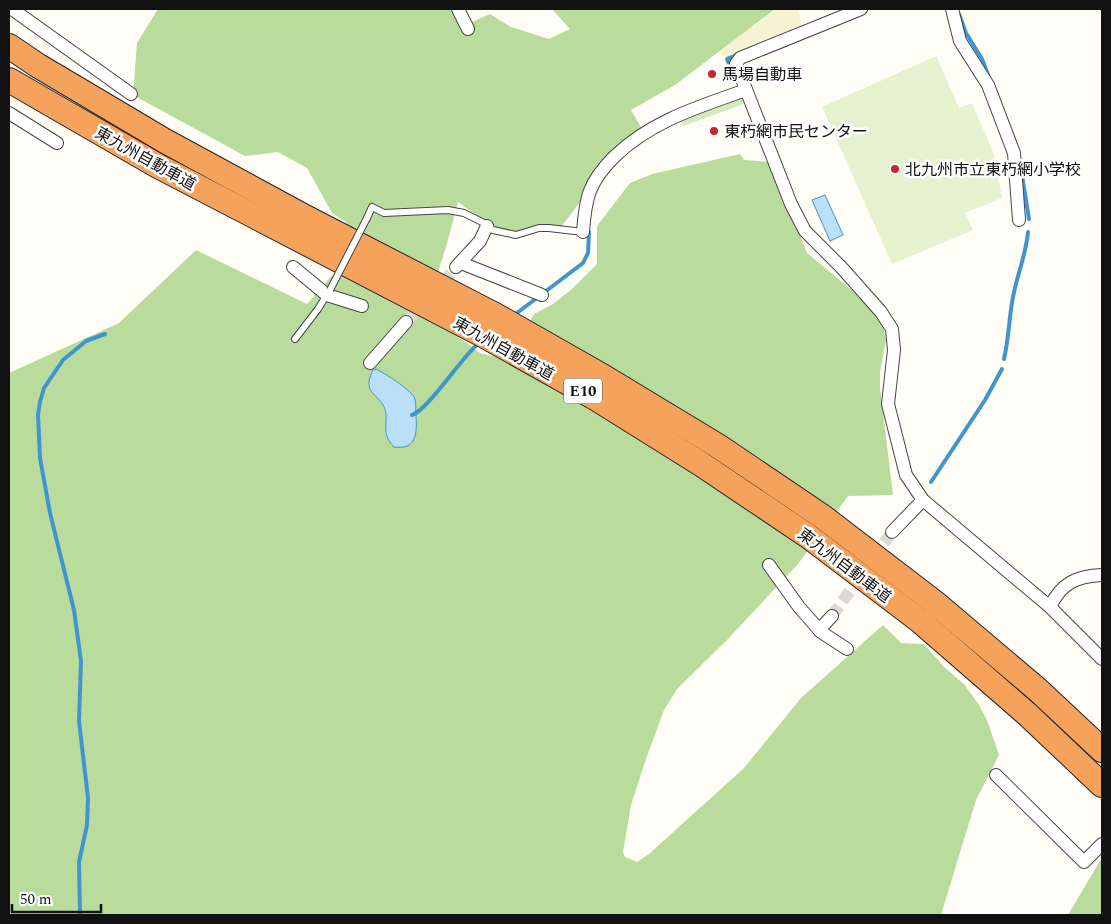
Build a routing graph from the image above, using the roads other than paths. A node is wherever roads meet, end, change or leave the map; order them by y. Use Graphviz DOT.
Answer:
graph roads {
  1 [pos="12,9"];
  2 [pos="458,9"];
  3 [pos="861,9"];
  4 [pos="952,9"];
  5 [pos="468,29"];
  6 [pos="9,46"];
  7 [pos="9,80"];
  8 [pos="746,90"];
  9 [pos="131,94"];
  10 [pos="9,113"];
  11 [pos="57,143"];
  12 [pos="1019,220"];
  13 [pos="487,226"];
  14 [pos="583,232"];
  15 [pos="294,267"];
  16 [pos="328,293"];
  17 [pos="542,295"];
  18 [pos="362,306"];
  19 [pos="406,322"];
  20 [pos="295,339"];
  21 [pos="370,363"];
  22 [pos="923,500"];
  23 [pos="892,532"];
  24 [pos="769,565"];
  25 [pos="1102,574"];
  26 [pos="1050,607"];
  27 [pos="832,616"];
  28 [pos="820,630"];
  29 [pos="847,649"];
  30 [pos="1102,659"];
  31 [pos="1102,750"];
  32 [pos="996,774"];
  33 [pos="1102,785"];
  34 [pos="1102,844"];
  1 -- 9 [label="street"];
  2 -- 5 [label="street"];
  3 -- 8 [label="street"];
  4 -- 12 [label="street"];
  6 -- 31 [label="highway, 東九州自動車道 / E10"];
  7 -- 33 [label="highway, 東九州自動車道 / E10"];
  8 -- 14 [label="street"];
  8 -- 22 [label="street"];
  10 -- 11 [label="street"];
  13 -- 14 [label="lane"];
  13 -- 16 [label="lane, bridge"];
  13 -- 17 [label="street"];
  15 -- 16 [label="street"];
  16 -- 18 [label="street"];
  16 -- 20 [label="lane"];
  19 -- 21 [label="street"];
  22 -- 23 [label="street"];
  22 -- 26 [label="street"];
  24 -- 28 [label="street"];
  25 -- 26 [label="street"];
  26 -- 30 [label="street"];
  27 -- 28 [label="street"];
  28 -- 29 [label="street"];
  32 -- 34 [label="street"];
}
